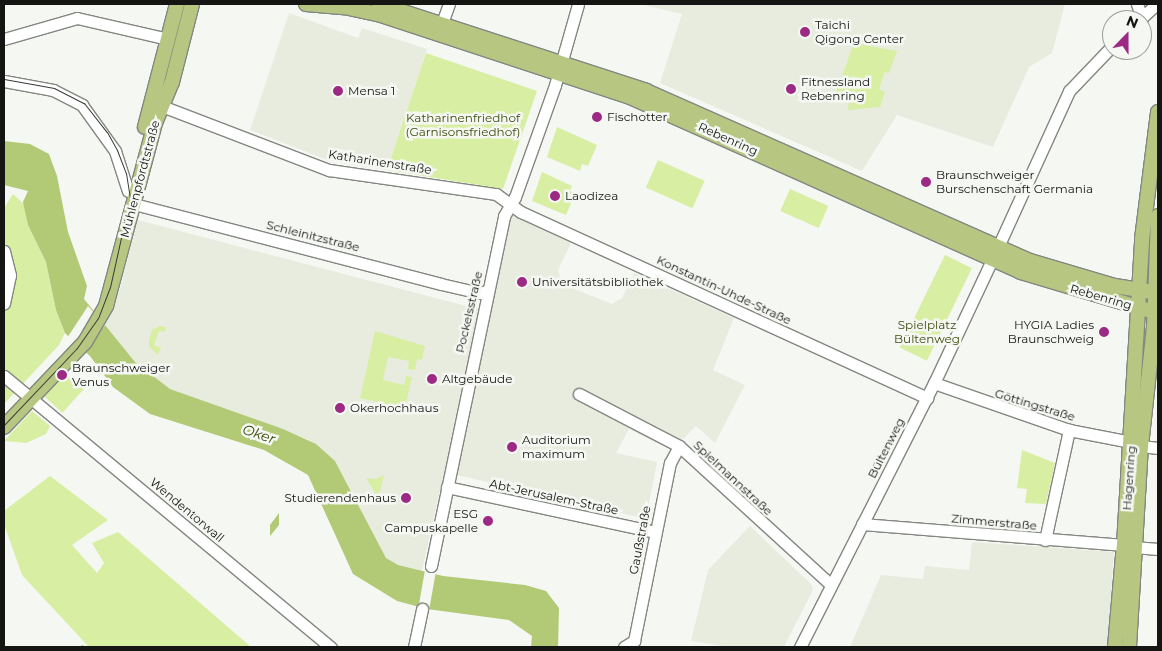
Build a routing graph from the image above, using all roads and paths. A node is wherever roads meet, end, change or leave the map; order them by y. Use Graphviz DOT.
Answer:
graph roads {
  1 [pos="177,4"];
  2 [pos="192,4"];
  3 [pos="315,4"];
  4 [pos="379,4"];
  5 [pos="449,4"];
  6 [pos="578,4"];
  7 [pos="442,23"];
  8 [pos="4,39"];
  9 [pos="168,39"];
  10 [pos="1102,56"];
  11 [pos="559,67"];
  12 [pos="4,81"];
  13 [pos="162,106"];
  14 [pos="1158,112"];
  15 [pos="131,198"];
  16 [pos="511,203"];
  17 [pos="1158,216"];
  18 [pos="4,251"];
  19 [pos="994,254"];
  20 [pos="1139,290"];
  21 [pos="486,291"];
  22 [pos="1157,293"];
  23 [pos="4,303"];
  24 [pos="1139,308"];
  25 [pos="1157,312"];
  26 [pos="4,376"];
  27 [pos="934,383"];
  28 [pos="579,394"];
  29 [pos="28,397"];
  30 [pos="927,398"];
  31 [pos="4,419"];
  32 [pos="4,427"];
  33 [pos="1069,430"];
  34 [pos="1136,444"];
  35 [pos="679,446"];
  36 [pos="1158,448"];
  37 [pos="447,487"];
  38 [pos="862,524"];
  39 [pos="655,532"];
  40 [pos="1045,540"];
  41 [pos="1129,546"];
  42 [pos="1158,549"];
  43 [pos="431,566"];
  44 [pos="830,584"];
  45 [pos="422,609"];
  46 [pos="632,645"];
  47 [pos="330,647"];
  48 [pos="414,647"];
  49 [pos="800,647"];
  50 [pos="1115,647"];
  51 [pos="1129,647"];
  1 -- 9 [label="main road, Mühlenpfordtstraße"];
  2 -- 13 [label="main road, Mühlenpfordtstraße"];
  3 -- 11 [label="main road, Rebenring"];
  4 -- 7 [label="main road, Rebenring"];
  5 -- 7 [label="street"];
  6 -- 11 [label="street, Pockelsstraße"];
  7 -- 11 [label="main road, Rebenring"];
  8 -- 9 [label="street"];
  9 -- 15 [label="main road, Mühlenpfordtstraße"];
  10 -- 19 [label="street, Bültenweg"];
  11 -- 16 [label="street, Pockelsstraße"];
  11 -- 19 [label="main road, Rebenring"];
  12 -- 15 [label="street"];
  13 -- 15 [label="main road, Mühlenpfordtstraße"];
  13 -- 16 [label="street, Katharinenstraße"];
  14 -- 20 [label="main road, Hagenring"];
  15 -- 21 [label="street, Schleinitzstraße"];
  15 -- 29 [label="main road, Mühlenpfordtstraße"];
  16 -- 21 [label="street, Pockelsstraße"];
  16 -- 30 [label="street, Konstantin-Uhde-Straße"];
  17 -- 22 [label="main road, Hagenring"];
  18 -- 23 [label="street"];
  19 -- 20 [label="main road, Rebenring"];
  19 -- 24 [label="main road, Rebenring"];
  19 -- 27 [label="street, Bültenweg"];
  20 -- 22 [label="main road, Rebenring"];
  20 -- 24 [label="main road, Hagenring"];
  21 -- 37 [label="street, Pockelsstraße"];
  22 -- 25 [label="main road, Hagenring"];
  24 -- 25 [label="main road, Rebenring"];
  24 -- 34 [label="main road, Hagenring"];
  25 -- 34 [label="main road, Hagenring"];
  26 -- 29 [label="street, Wendentorwall"];
  27 -- 30 [label="street, Bültenweg"];
  27 -- 33 [label="street, Göttingstraße"];
  28 -- 35 [label="street, Spielmannstraße"];
  29 -- 31 [label="main road"];
  29 -- 32 [label="main road"];
  29 -- 47 [label="street, Wendentorwall"];
  30 -- 38 [label="street, Bültenweg"];
  33 -- 34 [label="street, Göttingstraße"];
  33 -- 40 [label="street"];
  34 -- 36 [label="street, Göttingstraße"];
  34 -- 41 [label="main road, Hagenring"];
  35 -- 39 [label="street, Gaußstraße"];
  35 -- 44 [label="street, Spielmannstraße"];
  37 -- 39 [label="street, Abt-Jerusalem-Straße"];
  37 -- 43 [label="street, Pockelsstraße"];
  38 -- 40 [label="street, Zimmerstraße"];
  38 -- 44 [label="street, Bültenweg"];
  39 -- 46 [label="street, Gaußstraße"];
  40 -- 41 [label="street, Zimmerstraße"];
  41 -- 42 [label="street, Zimmerstraße"];
  41 -- 50 [label="main road, Hagenring"];
  41 -- 51 [label="main road, Hagenring"];
  44 -- 49 [label="street, Bültenweg"];
  45 -- 48 [label="street"];
}
